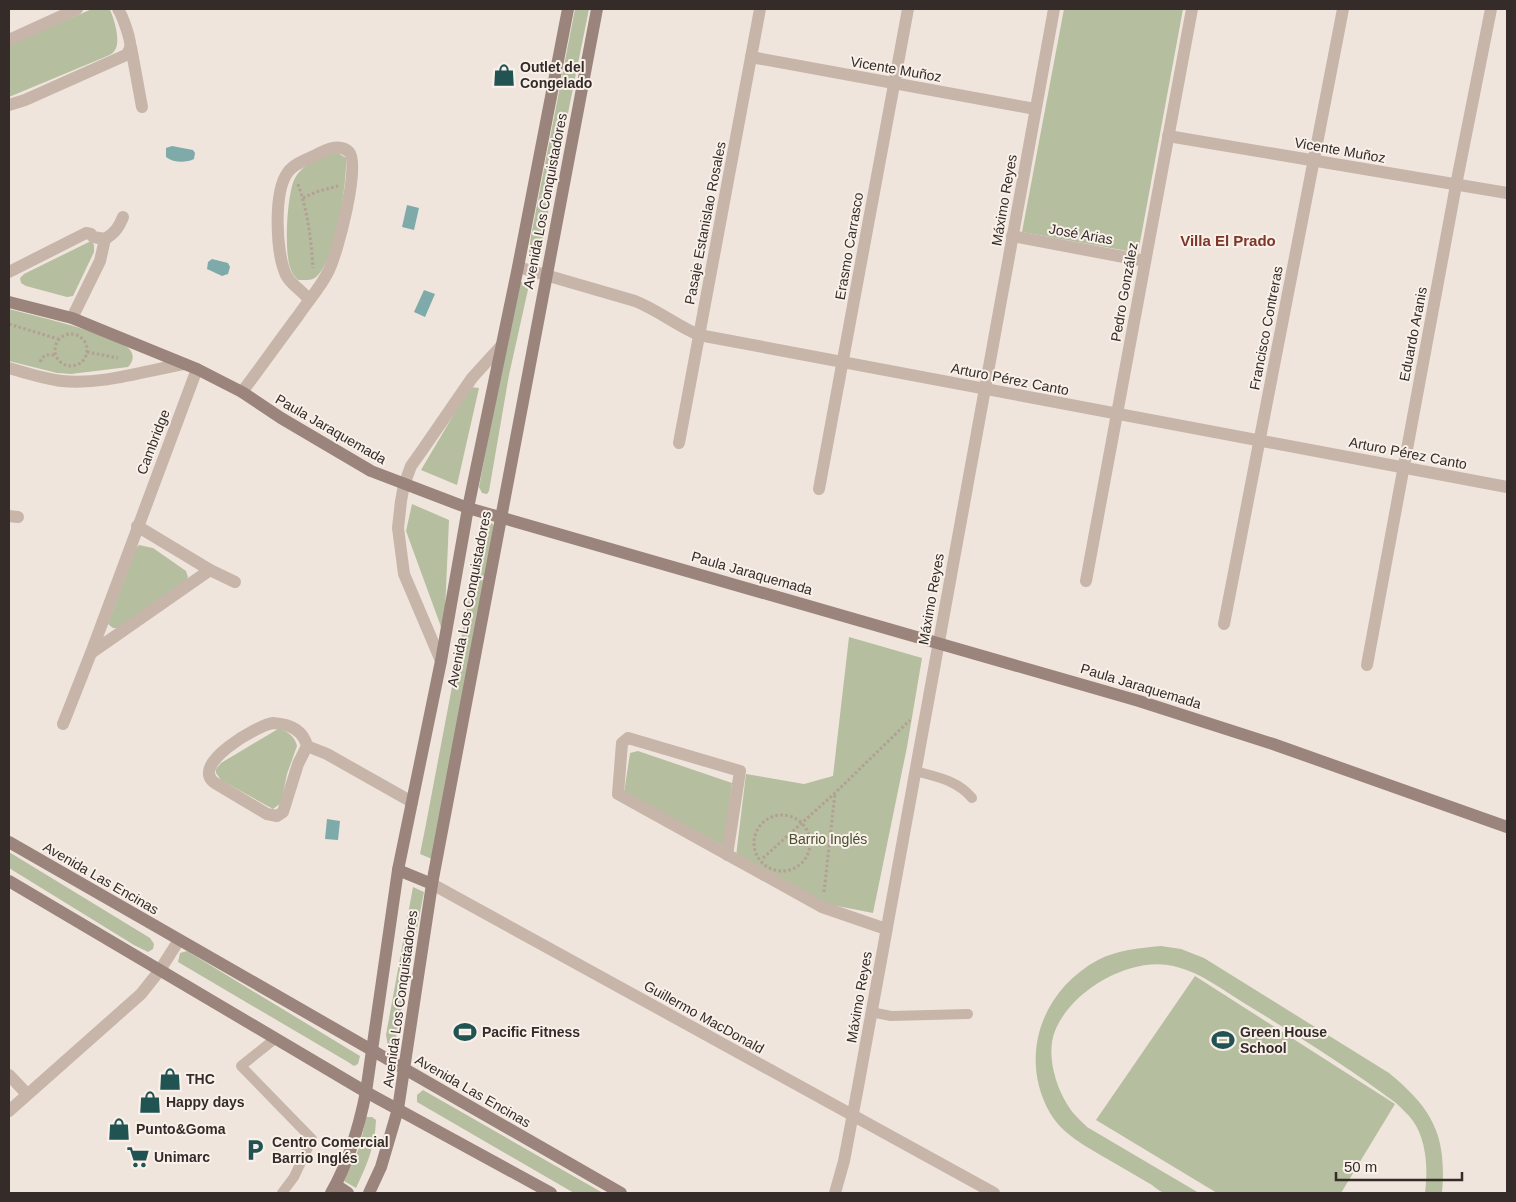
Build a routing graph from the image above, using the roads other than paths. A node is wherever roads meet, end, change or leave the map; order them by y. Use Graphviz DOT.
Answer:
graph roads {
  1 [pos="77,9"];
  2 [pos="118,9"];
  3 [pos="568,9"];
  4 [pos="597,9"];
  5 [pos="760,9"];
  6 [pos="908,9"];
  7 [pos="1054,9"];
  8 [pos="1192,9"];
  9 [pos="1343,9"];
  10 [pos="1491,9"];
  11 [pos="9,40"];
  12 [pos="130,47"];
  13 [pos="751,57"];
  14 [pos="894,84"];
  15 [pos="9,105"];
  16 [pos="142,107"];
  17 [pos="1035,109"];
  18 [pos="1168,136"];
  19 [pos="1314,160"];
  20 [pos="1456,185"];
  21 [pos="1507,193"];
  22 [pos="123,217"];
  23 [pos="1012,236"];
  24 [pos="105,239"];
  25 [pos="1145,261"];
  26 [pos="518,268"];
  27 [pos="9,272"];
  28 [pos="546,275"];
  29 [pos="312,295"];
  30 [pos="9,302"];
  31 [pos="72,318"];
  32 [pos="699,335"];
  33 [pos="502,345"];
  34 [pos="843,362"];
  35 [pos="184,364"];
  36 [pos="9,368"];
  37 [pos="197,369"];
  38 [pos="984,389"];
  39 [pos="242,392"];
  40 [pos="1117,414"];
  41 [pos="1259,441"];
  42 [pos="679,444"];
  43 [pos="1404,468"];
  44 [pos="404,485"];
  45 [pos="1507,487"];
  46 [pos="819,490"];
  47 [pos="468,508"];
  48 [pos="500,516"];
  49 [pos="137,526"];
  50 [pos="210,570"];
  51 [pos="1086,581"];
  52 [pos="235,582"];
  53 [pos="1224,624"];
  54 [pos="938,643"];
  55 [pos="91,653"];
  56 [pos="441,662"];
  57 [pos="1367,665"];
  58 [pos="63,724"];
  59 [pos="307,746"];
  60 [pos="915,771"];
  61 [pos="972,798"];
  62 [pos="412,802"];
  63 [pos="1507,827"];
  64 [pos="9,842"];
  65 [pos="727,855"];
  66 [pos="398,870"];
  67 [pos="9,881"];
  68 [pos="432,884"];
  69 [pos="886,929"];
  70 [pos="179,940"];
  71 [pos="160,970"];
  72 [pos="871,1012"];
  73 [pos="968,1014"];
  74 [pos="276,1038"];
  75 [pos="373,1050"];
  76 [pos="405,1069"];
  77 [pos="9,1075"];
  78 [pos="366,1092"];
  79 [pos="27,1094"];
  80 [pos="398,1109"];
  81 [pos="9,1111"];
  82 [pos="852,1115"];
  83 [pos="333,1189"];
  84 [pos="282,1193"];
  85 [pos="348,1193"];
  86 [pos="370,1193"];
  87 [pos="550,1193"];
  88 [pos="621,1193"];
  89 [pos="834,1193"];
  90 [pos="994,1193"];
  1 -- 11 [label="street"];
  2 -- 12 [label="street"];
  3 -- 26 [label="street, Avenida Los Conquistadores"];
  4 -- 28 [label="street, Avenida Los Conquistadores"];
  5 -- 13 [label="street, Pasaje Estanislao Rosales"];
  6 -- 14 [label="street, Erasmo Carrasco"];
  7 -- 17 [label="street, Máximo Reyes"];
  8 -- 18 [label="street, Pedro González"];
  9 -- 19 [label="street, Francisco Contreras"];
  10 -- 20 [label="street, Eduardo Aranis"];
  12 -- 15 [label="street"];
  12 -- 16 [label="street"];
  13 -- 14 [label="street, Vicente Muñoz"];
  13 -- 32 [label="street, Pasaje Estanislao Rosales"];
  14 -- 17 [label="street, Vicente Muñoz"];
  14 -- 34 [label="street, Erasmo Carrasco"];
  17 -- 23 [label="street, Máximo Reyes"];
  18 -- 19 [label="street, Vicente Muñoz"];
  18 -- 25 [label="street, Pedro González"];
  19 -- 20 [label="street, Vicente Muñoz"];
  19 -- 41 [label="street, Francisco Contreras"];
  20 -- 21 [label="street, Vicente Muñoz"];
  20 -- 43 [label="street, Eduardo Aranis"];
  22 -- 24 [label="street"];
  23 -- 25 [label="street, José Arias"];
  23 -- 38 [label="street, Máximo Reyes"];
  24 -- 27 [label="street"];
  24 -- 31 [label="street"];
  25 -- 40 [label="street, Pedro González"];
  26 -- 28 [label="street, Arturo Pérez Canto"];
  26 -- 33 [label="street, Avenida Los Conquistadores"];
  28 -- 32 [label="street, Arturo Pérez Canto"];
  28 -- 48 [label="street, Avenida Los Conquistadores"];
  29 -- 29 [label="street"];
  29 -- 39 [label="street"];
  30 -- 31 [label="street, Paula Jaraquemada"];
  31 -- 35 [label="street, Paula Jaraquemada"];
  32 -- 34 [label="street, Arturo Pérez Canto"];
  32 -- 42 [label="street, Pasaje Estanislao Rosales"];
  33 -- 44 [label="street, Avenida Los Conquistadores"];
  33 -- 47 [label="street, Avenida Los Conquistadores"];
  34 -- 38 [label="street, Arturo Pérez Canto"];
  34 -- 46 [label="street, Erasmo Carrasco"];
  35 -- 36 [label="street"];
  35 -- 37 [label="street, Paula Jaraquemada"];
  37 -- 39 [label="street, Paula Jaraquemada"];
  37 -- 49 [label="street, Cambridge"];
  38 -- 40 [label="street, Arturo Pérez Canto"];
  38 -- 54 [label="street, Máximo Reyes"];
  39 -- 44 [label="street, Paula Jaraquemada"];
  40 -- 41 [label="street, Arturo Pérez Canto"];
  40 -- 51 [label="street, Pedro González"];
  41 -- 43 [label="street, Arturo Pérez Canto"];
  41 -- 53 [label="street, Francisco Contreras"];
  43 -- 45 [label="street, Arturo Pérez Canto"];
  43 -- 57 [label="street, Eduardo Aranis"];
  44 -- 47 [label="street, Paula Jaraquemada"];
  44 -- 56 [label="street, Avenida Los Conquistadores"];
  47 -- 48 [label="street, Paula Jaraquemada"];
  47 -- 56 [label="street, Avenida Los Conquistadores"];
  48 -- 54 [label="street, Paula Jaraquemada"];
  48 -- 68 [label="street, Avenida Los Conquistadores"];
  49 -- 50 [label="street"];
  49 -- 55 [label="street, Cambridge"];
  50 -- 52 [label="street"];
  50 -- 55 [label="street"];
  54 -- 60 [label="street, Máximo Reyes"];
  54 -- 63 [label="street, Paula Jaraquemada"];
  55 -- 58 [label="street, Cambridge"];
  56 -- 62 [label="street, Avenida Los Conquistadores"];
  59 -- 59 [label="street"];
  59 -- 62 [label="street"];
  60 -- 61 [label="lane"];
  60 -- 69 [label="street, Máximo Reyes"];
  62 -- 66 [label="street, Avenida Los Conquistadores"];
  64 -- 70 [label="street, Avenida Las Encinas"];
  65 -- 65 [label="street"];
  65 -- 69 [label="street"];
  66 -- 68 [label="street, Guillermo MacDonald"];
  66 -- 75 [label="street, Avenida Los Conquistadores"];
  67 -- 71 [label="street"];
  68 -- 76 [label="street, Avenida Los Conquistadores"];
  68 -- 82 [label="street, Guillermo MacDonald"];
  69 -- 72 [label="street, Máximo Reyes"];
  70 -- 71 [label="street"];
  70 -- 75 [label="street, Avenida Las Encinas"];
  71 -- 74 [label="street"];
  71 -- 79 [label="street"];
  72 -- 73 [label="lane"];
  72 -- 82 [label="street, Máximo Reyes"];
  74 -- 78 [label="street"];
  74 -- 84 [label="lane"];
  75 -- 76 [label="street, Avenida Las Encinas"];
  75 -- 78 [label="street, Avenida Los Conquistadores"];
  76 -- 80 [label="street, Avenida Los Conquistadores"];
  76 -- 88 [label="street, Avenida Las Encinas"];
  77 -- 79 [label="street"];
  78 -- 80 [label="street"];
  78 -- 83 [label="street, Avenida Los Conquistadores"];
  79 -- 81 [label="street"];
  80 -- 86 [label="street, Avenida Los Conquistadores"];
  80 -- 87 [label="street"];
  82 -- 89 [label="street, Máximo Reyes"];
  82 -- 90 [label="street, Guillermo MacDonald"];
  83 -- 85 [label="street, Avenida Los Conquistadores"];
}
